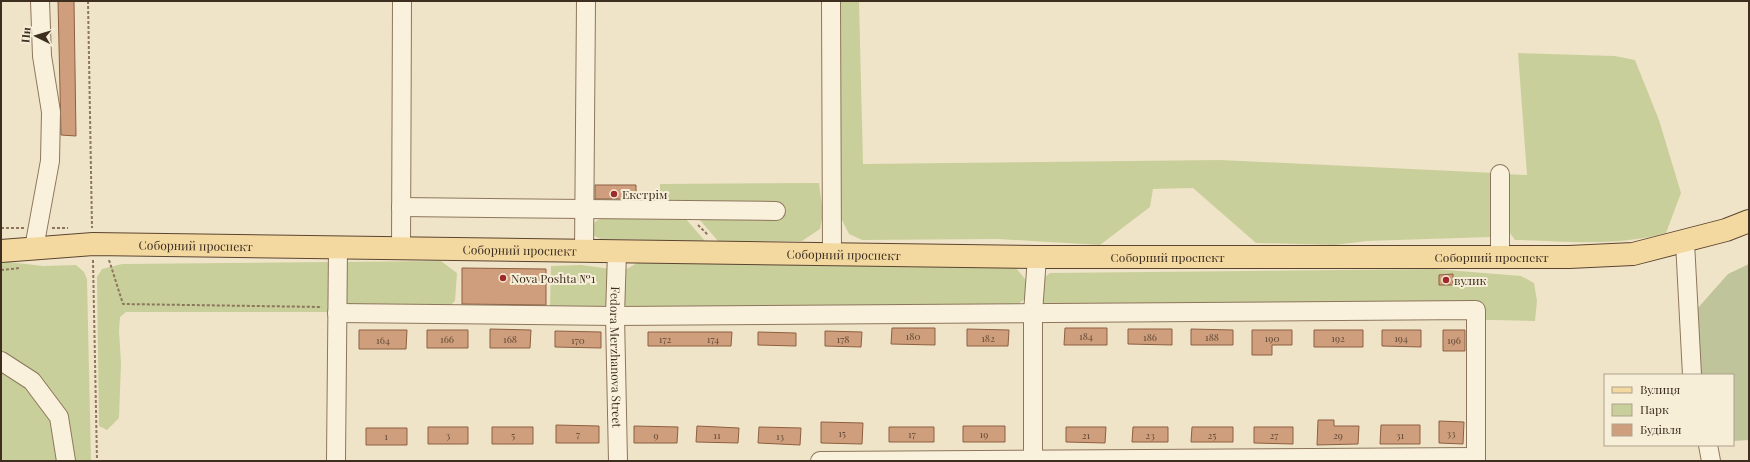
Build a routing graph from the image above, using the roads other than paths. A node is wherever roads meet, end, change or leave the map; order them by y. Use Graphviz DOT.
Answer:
graph roads {
  1 [pos="40,1"];
  2 [pos="402,1"];
  3 [pos="586,1"];
  4 [pos="831,1"];
  5 [pos="1500,174"];
  6 [pos="401,207"];
  7 [pos="584,209"];
  8 [pos="776,211"];
  9 [pos="1749,221"];
  10 [pos="1685,242"];
  11 [pos="338,248"];
  12 [pos="401,249"];
  13 [pos="1,250"];
  14 [pos="584,252"];
  15 [pos="617,252"];
  16 [pos="832,254"];
  17 [pos="29,257"];
  18 [pos="1037,257"];
  19 [pos="1500,257"];
  20 [pos="337,310"];
  21 [pos="1033,313"];
  22 [pos="615,316"];
  23 [pos="1,361"];
  24 [pos="1692,374"];
  25 [pos="1708,446"];
  26 [pos="1476,459"];
  27 [pos="66,461"];
  28 [pos="336,461"];
  29 [pos="618,461"];
  30 [pos="820,461"];
  31 [pos="1033,461"];
  32 [pos="1711,461"];
  1 -- 17 [label="street"];
  2 -- 6 [label="street"];
  3 -- 7 [label="street"];
  4 -- 16 [label="street"];
  5 -- 19 [label="street"];
  6 -- 7 [label="street"];
  6 -- 12 [label="street"];
  7 -- 8 [label="street"];
  7 -- 14 [label="street"];
  9 -- 10 [label="main road, Соборний проспект"];
  10 -- 19 [label="main road, Соборний проспект"];
  10 -- 24 [label="street"];
  11 -- 12 [label="main road, Соборний проспект"];
  11 -- 17 [label="main road, Соборний проспект"];
  11 -- 20 [label="street"];
  12 -- 14 [label="main road, Соборний проспект"];
  13 -- 17 [label="main road, Соборний проспект"];
  14 -- 15 [label="main road, Соборний проспект"];
  15 -- 16 [label="main road, Соборний проспект"];
  15 -- 22 [label="street, Fedora Merzhanova Street"];
  16 -- 18 [label="main road, Соборний проспект"];
  18 -- 19 [label="main road, Соборний проспект"];
  18 -- 21 [label="street"];
  20 -- 22 [label="street"];
  20 -- 28 [label="street"];
  21 -- 22 [label="street"];
  21 -- 26 [label="street"];
  21 -- 31 [label="street"];
  22 -- 29 [label="street, Fedora Merzhanova Street"];
  23 -- 27 [label="street"];
  25 -- 32 [label="street"];
  26 -- 31 [label="street"];
  30 -- 31 [label="street"];
}
